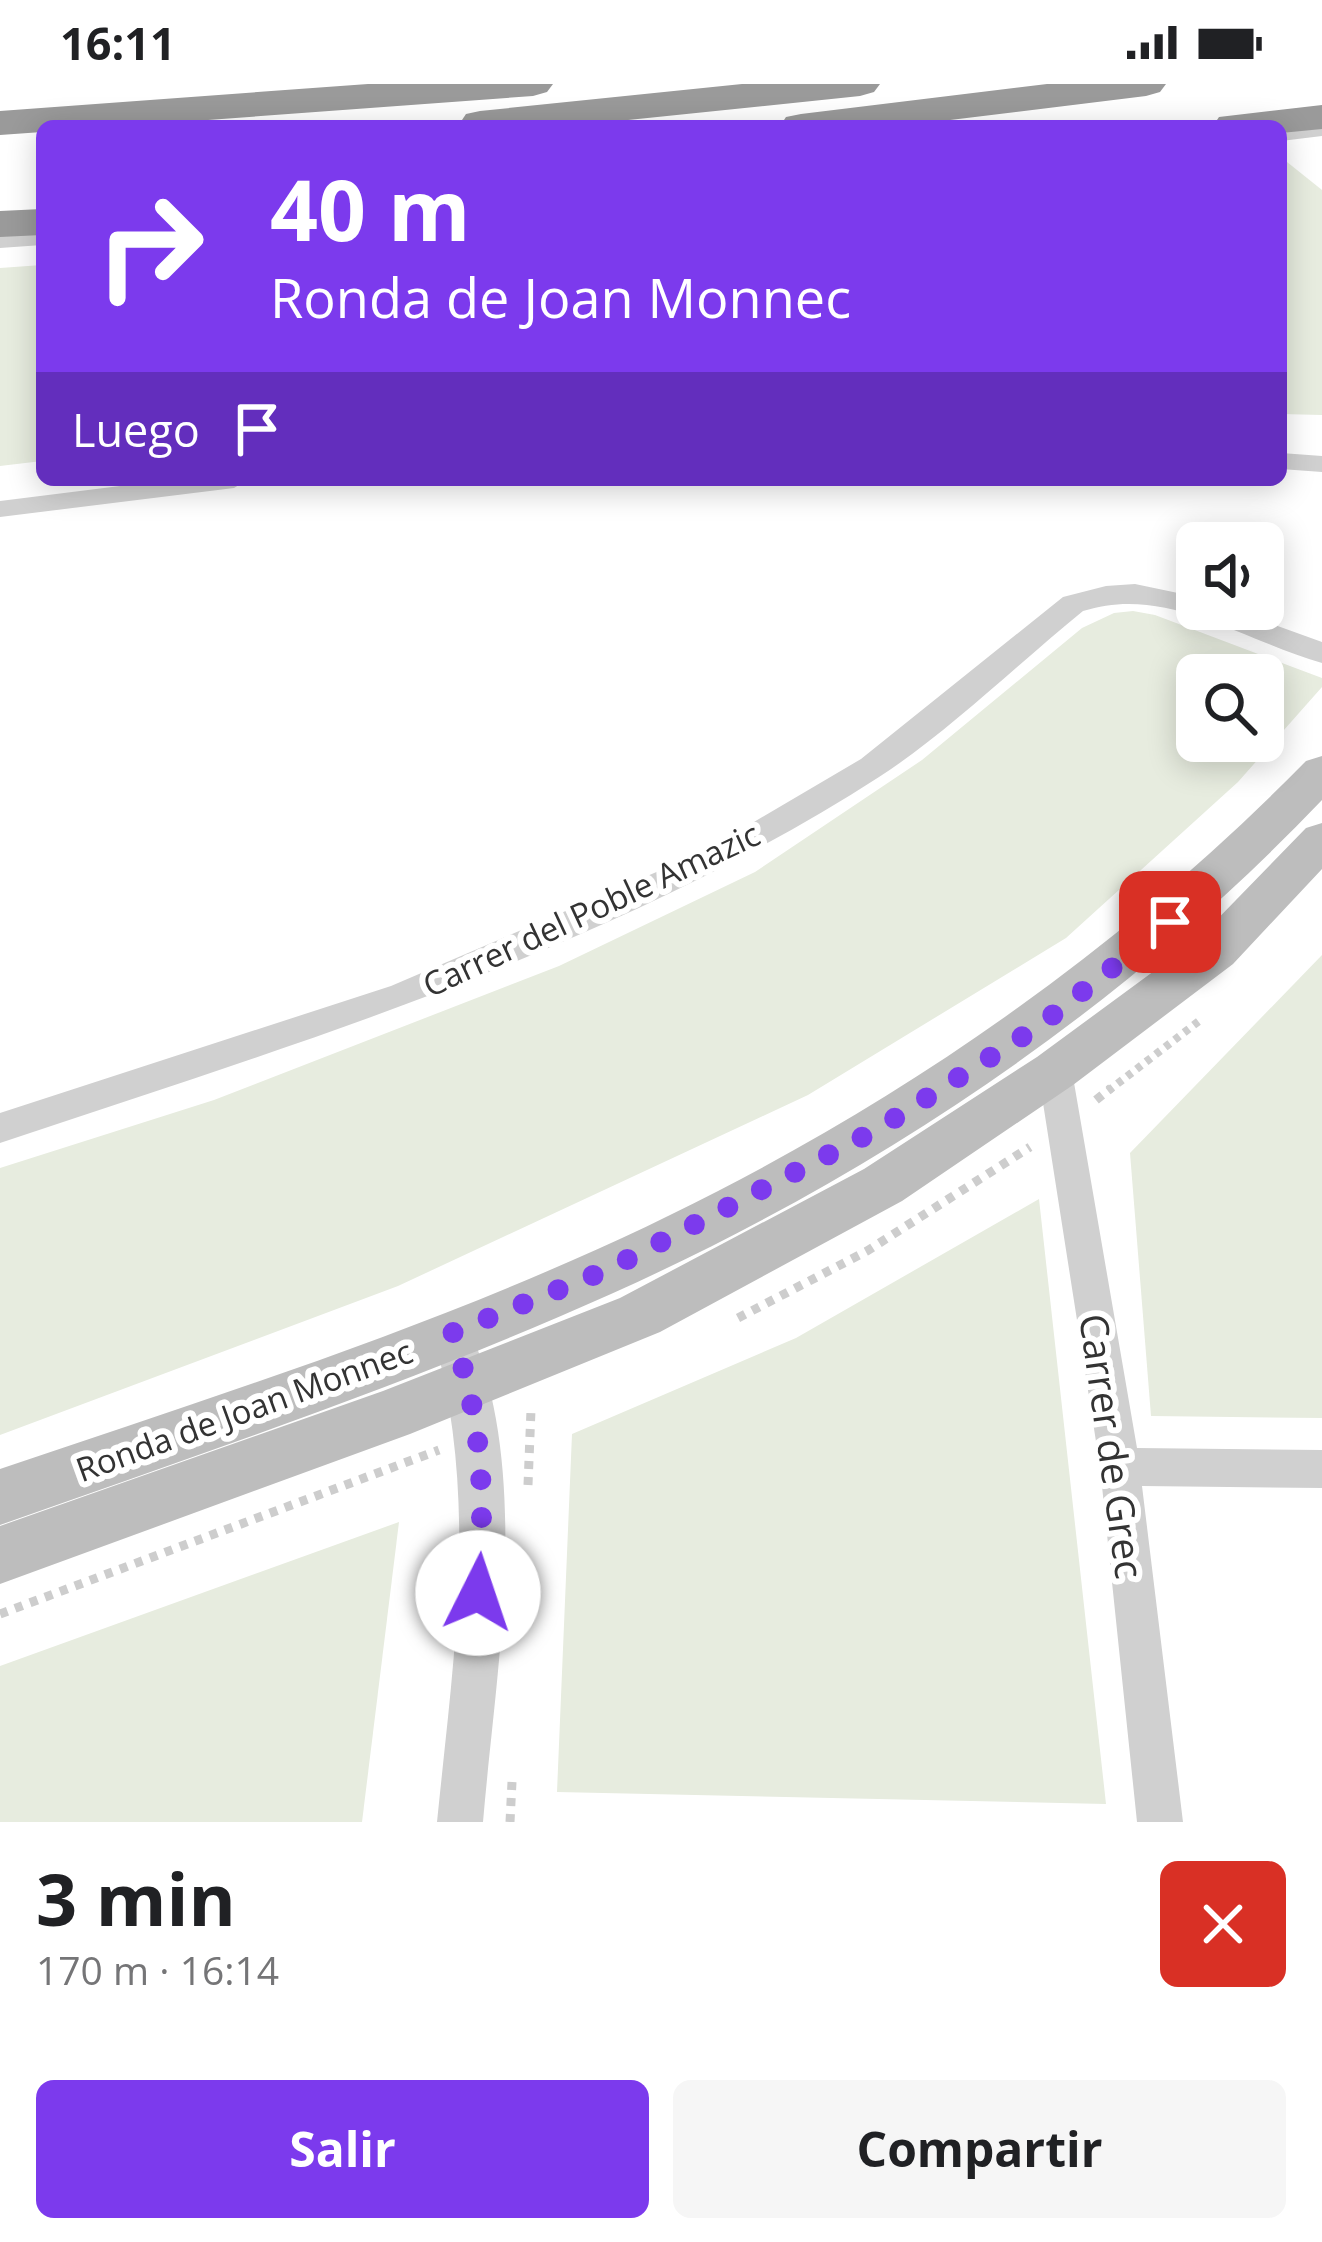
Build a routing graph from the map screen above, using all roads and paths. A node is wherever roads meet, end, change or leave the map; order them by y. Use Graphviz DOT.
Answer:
graph roads {
  1 [pos="227,84"];
  2 [pos="533,84"];
  3 [pos="860,84"];
  4 [pos="1146,84"];
  5 [pos="0,99"];
  6 [pos="503,120"];
  7 [pos="849,120"];
  8 [pos="0,122"];
  9 [pos="1299,128"];
  10 [pos="1322,130"];
  11 [pos="36,156"];
  12 [pos="1322,157"];
  13 [pos="0,158"];
  14 [pos="36,182"];
  15 [pos="0,184"];
  16 [pos="36,222"];
  17 [pos="0,224"];
  18 [pos="36,239"];
  19 [pos="0,242"];
  20 [pos="1287,461"];
  21 [pos="1322,464"];
  22 [pos="186,486"];
  23 [pos="0,509"];
  24 [pos="1176,600"];
  25 [pos="1261,630"];
  26 [pos="1322,652"];
  27 [pos="1322,772"];
  28 [pos="1322,840"];
  29 [pos="1054,1071"];
  30 [pos="0,1128"];
  31 [pos="452,1333"];
  32 [pos="551,1402"];
  33 [pos="473,1409"];
  34 [pos="1120,1466"];
  35 [pos="1322,1469"];
  36 [pos="0,1497"];
  37 [pos="0,1556"];
  38 [pos="0,1614"];
  39 [pos="460,1822"];
  40 [pos="1160,1822"];
  1 -- 5 [label="highway"];
  2 -- 8 [label="highway"];
  3 -- 6 [label="highway"];
  4 -- 7 [label="highway"];
  9 -- 10 [label="street"];
  9 -- 12 [label="street"];
  11 -- 13 [label="highway"];
  14 -- 15 [label="highway"];
  16 -- 17 [label="highway"];
  18 -- 19 [label="street"];
  20 -- 21 [label="street"];
  22 -- 23 [label="street"];
  24 -- 30 [label="street, Carrer del Poble Amazic"];
  25 -- 26 [label="street, Carrer del Poble Amazic"];
  27 -- 31 [label="street, Ronda de Joan Monnec"];
  28 -- 29 [label="street, Ronda de Joan Monnec"];
  29 -- 33 [label="street, Ronda de Joan Monnec"];
  29 -- 34 [label="street, Carrer de Grec"];
  31 -- 33 [label="street"];
  31 -- 36 [label="street, Ronda de Joan Monnec"];
  32 -- 33 [label="path"];
  33 -- 37 [label="street, Ronda de Joan Monnec"];
  33 -- 38 [label="path"];
  33 -- 39 [label="street"];
  34 -- 35 [label="street"];
  34 -- 40 [label="street, Carrer de Grec"];
}
